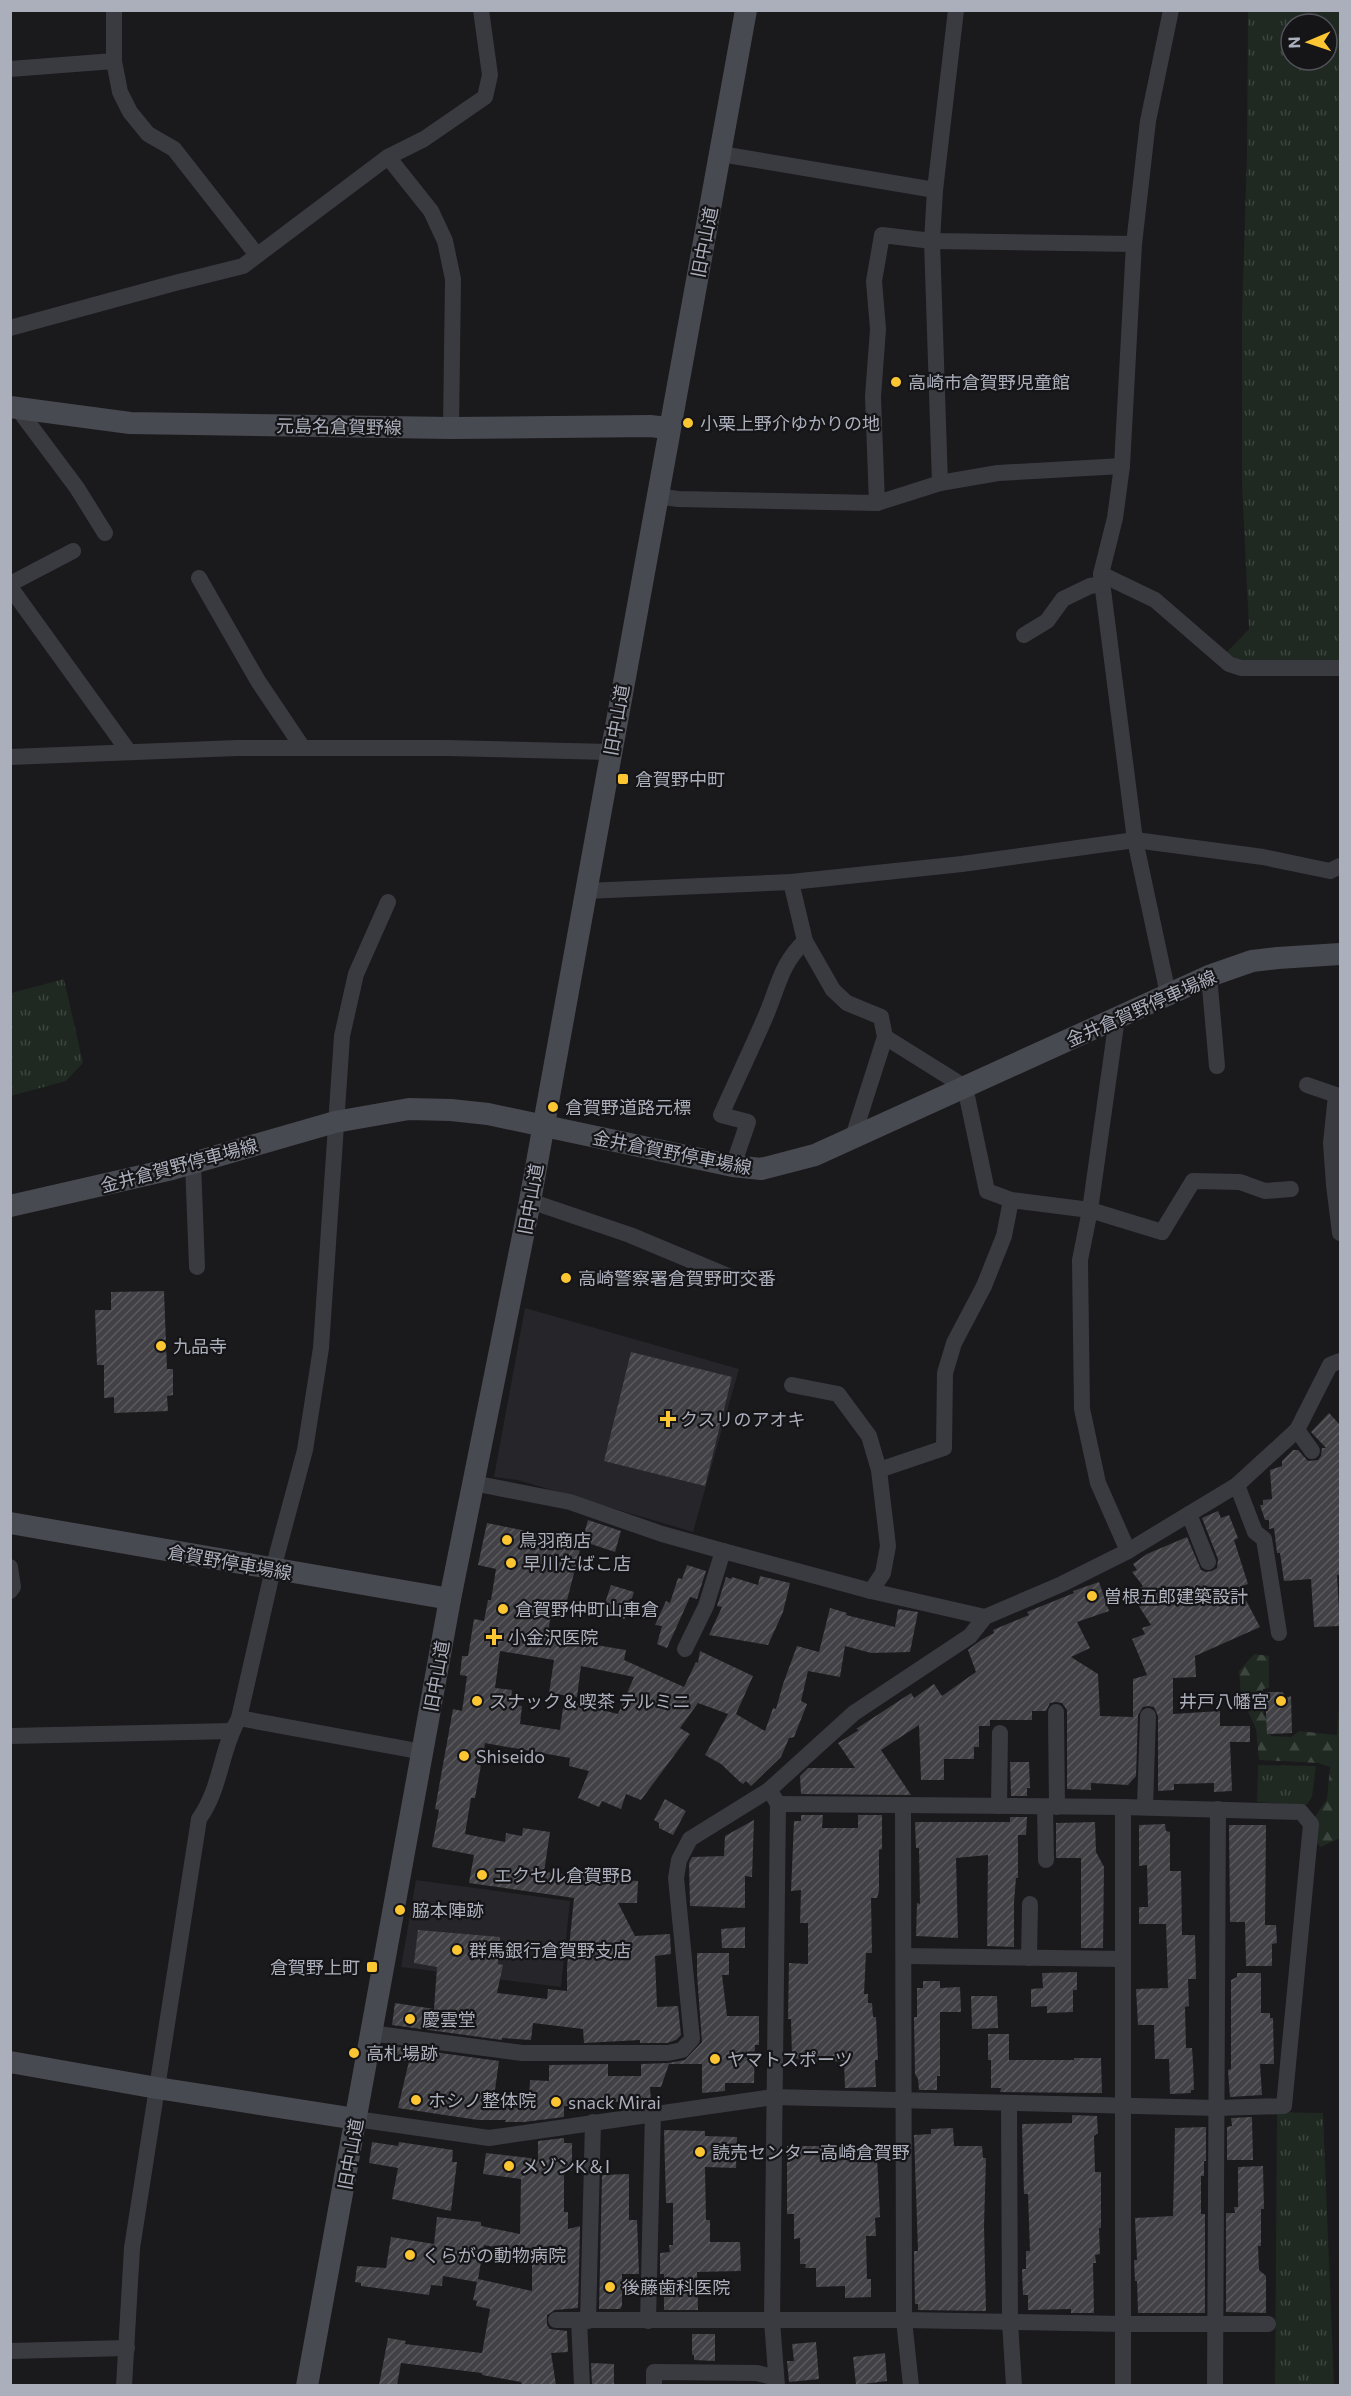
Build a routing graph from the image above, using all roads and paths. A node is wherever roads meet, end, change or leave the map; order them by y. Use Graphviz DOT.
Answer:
graph roads {
  1 [pos="114,10"];
  2 [pos="481,10"];
  3 [pos="746,10"];
  4 [pos="956,10"];
  5 [pos="1171,10"];
  6 [pos="114,61"];
  7 [pos="10,69"];
  8 [pos="721,154"];
  9 [pos="388,157"];
  10 [pos="935,190"];
  11 [pos="932,241"];
  12 [pos="1134,244"];
  13 [pos="257,255"];
  14 [pos="10,328"];
  15 [pos="14,408"];
  16 [pos="452,428"];
  17 [pos="668,428"];
  18 [pos="1122,466"];
  19 [pos="940,483"];
  20 [pos="657,496"];
  21 [pos="877,503"];
  22 [pos="105,533"];
  23 [pos="73,551"];
  24 [pos="200,578"];
  25 [pos="1102,579"];
  26 [pos="10,586"];
  27 [pos="1024,635"];
  28 [pos="1341,668"];
  29 [pos="303,748"];
  30 [pos="129,752"];
  31 [pos="610,752"];
  32 [pos="10,757"];
  33 [pos="1135,840"];
  34 [pos="1337,872"];
  35 [pos="792,882"];
  36 [pos="586,891"];
  37 [pos="388,902"];
  38 [pos="805,941"];
  39 [pos="1341,954"];
  40 [pos="1209,976"];
  41 [pos="1168,994"];
  42 [pos="1117,1018"];
  43 [pos="885,1037"];
  44 [pos="1217,1065"];
  45 [pos="1307,1085"];
  46 [pos="965,1087"];
  47 [pos="335,1122"];
  48 [pos="542,1127"];
  49 [pos="853,1137"];
  50 [pos="193,1163"];
  51 [pos="734,1166"];
  52 [pos="1291,1189"];
  53 [pos="1011,1200"];
  54 [pos="530,1202"];
  55 [pos="15,1205"];
  56 [pos="1090,1210"];
  57 [pos="1341,1233"];
  58 [pos="197,1267"];
  59 [pos="735,1279"];
  60 [pos="1341,1361"];
  61 [pos="792,1385"];
  62 [pos="1297,1430"];
  63 [pos="1312,1450"];
  64 [pos="879,1470"];
  65 [pos="473,1483"];
  66 [pos="1237,1485"];
  67 [pos="1189,1514"];
  68 [pos="10,1523"];
  69 [pos="723,1551"];
  70 [pos="1128,1551"];
  71 [pos="1208,1562"];
  72 [pos="10,1567"];
  73 [pos="273,1569"];
  74 [pos="10,1591"];
  75 [pos="872,1591"];
  76 [pos="450,1599"];
  77 [pos="985,1617"];
  78 [pos="1279,1633"];
  79 [pos="685,1649"];
  80 [pos="1056,1712"];
  81 [pos="1148,1716"];
  82 [pos="236,1724"];
  83 [pos="999,1733"];
  84 [pos="10,1736"];
  85 [pos="423,1752"];
  86 [pos="774,1797"];
  87 [pos="903,1806"];
  88 [pos="999,1806"];
  89 [pos="1051,1807"];
  90 [pos="1123,1807"];
  91 [pos="1144,1807"];
  92 [pos="1218,1809"];
  93 [pos="1046,1860"];
  94 [pos="1030,1904"];
  95 [pos="904,1956"];
  96 [pos="1029,1958"];
  97 [pos="1123,1959"];
  98 [pos="370,2033"];
  99 [pos="10,2062"];
  100 [pos="157,2088"];
  101 [pos="773,2097"];
  102 [pos="904,2100"];
  103 [pos="1009,2103"];
  104 [pos="1123,2104"];
  105 [pos="1217,2108"];
  106 [pos="653,2113"];
  107 [pos="356,2119"];
  108 [pos="593,2122"];
  109 [pos="556,2320"];
  110 [pos="584,2320"];
  111 [pos="904,2320"];
  112 [pos="648,2321"];
  113 [pos="772,2321"];
  114 [pos="1010,2322"];
  115 [pos="1124,2324"];
  116 [pos="1268,2324"];
  117 [pos="1214,2325"];
  118 [pos="128,2348"];
  119 [pos="10,2351"];
  120 [pos="708,2379"];
  121 [pos="776,2382"];
  122 [pos="124,2385"];
  123 [pos="307,2385"];
  124 [pos="582,2385"];
  125 [pos="654,2385"];
  126 [pos="911,2385"];
  127 [pos="1014,2385"];
  128 [pos="1123,2385"];
  129 [pos="1215,2385"];
  1 -- 6 [label="street"];
  2 -- 9 [label="street"];
  3 -- 8 [label="main road, 旧中山道"];
  4 -- 10 [label="street"];
  5 -- 12 [label="street"];
  6 -- 7 [label="street"];
  6 -- 13 [label="street"];
  8 -- 10 [label="street"];
  8 -- 17 [label="main road, 旧中山道"];
  9 -- 13 [label="street"];
  9 -- 16 [label="street"];
  10 -- 11 [label="street"];
  11 -- 12 [label="street"];
  11 -- 19 [label="street"];
  11 -- 21 [label="street"];
  12 -- 18 [label="street"];
  13 -- 14 [label="street"];
  15 -- 16 [label="main road, 元島名倉賀野線"];
  15 -- 22 [label="street"];
  16 -- 17 [label="main road, 元島名倉賀野線"];
  17 -- 20 [label="main road, 旧中山道"];
  18 -- 19 [label="street"];
  18 -- 25 [label="street"];
  19 -- 21 [label="street"];
  20 -- 21 [label="street"];
  20 -- 31 [label="main road, 旧中山道"];
  23 -- 26 [label="street"];
  24 -- 29 [label="street"];
  25 -- 27 [label="street"];
  25 -- 28 [label="street"];
  25 -- 33 [label="street"];
  26 -- 30 [label="street"];
  29 -- 30 [label="street"];
  29 -- 31 [label="street"];
  30 -- 32 [label="street"];
  31 -- 36 [label="main road, 旧中山道"];
  33 -- 34 [label="street"];
  33 -- 35 [label="street"];
  33 -- 41 [label="street"];
  35 -- 36 [label="street"];
  35 -- 38 [label="street"];
  36 -- 48 [label="main road, 旧中山道"];
  37 -- 47 [label="street"];
  38 -- 43 [label="street"];
  38 -- 51 [label="street"];
  39 -- 40 [label="main road, 金井倉賀野停車場線"];
  40 -- 41 [label="main road, 金井倉賀野停車場線"];
  40 -- 44 [label="street"];
  41 -- 42 [label="main road, 金井倉賀野停車場線"];
  42 -- 46 [label="main road, 金井倉賀野停車場線"];
  42 -- 56 [label="street"];
  43 -- 46 [label="street"];
  43 -- 49 [label="street"];
  45 -- 57 [label="street"];
  46 -- 49 [label="main road, 金井倉賀野停車場線"];
  46 -- 53 [label="street"];
  47 -- 48 [label="main road, 金井倉賀野停車場線"];
  47 -- 50 [label="main road, 金井倉賀野停車場線"];
  47 -- 73 [label="street"];
  48 -- 51 [label="main road, 金井倉賀野停車場線"];
  48 -- 54 [label="main road, 旧中山道"];
  49 -- 51 [label="main road, 金井倉賀野停車場線"];
  50 -- 55 [label="main road, 金井倉賀野停車場線"];
  50 -- 58 [label="street"];
  52 -- 56 [label="street"];
  53 -- 56 [label="street"];
  53 -- 64 [label="street"];
  54 -- 59 [label="street"];
  54 -- 65 [label="main road, 旧中山道"];
  56 -- 70 [label="street"];
  60 -- 62 [label="street"];
  61 -- 64 [label="street"];
  62 -- 63 [label="street"];
  62 -- 66 [label="street"];
  64 -- 75 [label="street"];
  65 -- 69 [label="street"];
  65 -- 76 [label="main road, 旧中山道"];
  66 -- 67 [label="street"];
  66 -- 78 [label="street"];
  67 -- 70 [label="street"];
  67 -- 71 [label="street"];
  68 -- 73 [label="main road, 倉賀野停車場線"];
  69 -- 75 [label="street"];
  69 -- 79 [label="street"];
  70 -- 77 [label="street"];
  72 -- 74 [label="street"];
  73 -- 76 [label="main road, 倉賀野停車場線"];
  73 -- 82 [label="street"];
  75 -- 77 [label="street"];
  76 -- 85 [label="main road, 旧中山道"];
  77 -- 86 [label="street"];
  80 -- 89 [label="street"];
  81 -- 91 [label="street"];
  82 -- 84 [label="street"];
  82 -- 85 [label="street"];
  82 -- 100 [label="street"];
  83 -- 88 [label="street"];
  85 -- 98 [label="main road, 旧中山道"];
  86 -- 87 [label="street"];
  86 -- 98 [label="street"];
  86 -- 101 [label="street"];
  87 -- 88 [label="street"];
  87 -- 95 [label="street"];
  88 -- 89 [label="street"];
  89 -- 90 [label="street"];
  89 -- 93 [label="street"];
  90 -- 91 [label="street"];
  90 -- 97 [label="street"];
  91 -- 92 [label="street"];
  92 -- 105 [label="street"];
  92 -- 105 [label="street"];
  94 -- 96 [label="street"];
  95 -- 96 [label="street"];
  95 -- 102 [label="street"];
  96 -- 97 [label="street"];
  97 -- 104 [label="street"];
  98 -- 107 [label="main road, 旧中山道"];
  99 -- 100 [label="main road"];
  100 -- 107 [label="main road"];
  100 -- 118 [label="street"];
  101 -- 102 [label="street"];
  101 -- 106 [label="street"];
  101 -- 113 [label="street"];
  102 -- 103 [label="street"];
  102 -- 111 [label="street"];
  103 -- 104 [label="street"];
  103 -- 114 [label="street"];
  104 -- 105 [label="street"];
  104 -- 115 [label="street"];
  105 -- 117 [label="street"];
  106 -- 108 [label="street"];
  106 -- 112 [label="street"];
  107 -- 108 [label="street"];
  107 -- 123 [label="main road, 旧中山道"];
  108 -- 110 [label="street"];
  109 -- 110 [label="street"];
  110 -- 112 [label="street"];
  110 -- 124 [label="street"];
  111 -- 113 [label="street"];
  111 -- 114 [label="street"];
  111 -- 126 [label="street"];
  112 -- 113 [label="street"];
  113 -- 121 [label="street"];
  114 -- 115 [label="street"];
  114 -- 127 [label="street"];
  115 -- 117 [label="street"];
  115 -- 128 [label="street"];
  116 -- 117 [label="street"];
  117 -- 129 [label="street"];
  118 -- 119 [label="street"];
  118 -- 122 [label="street"];
  120 -- 121 [label="street"];
  120 -- 125 [label="street"];
}
